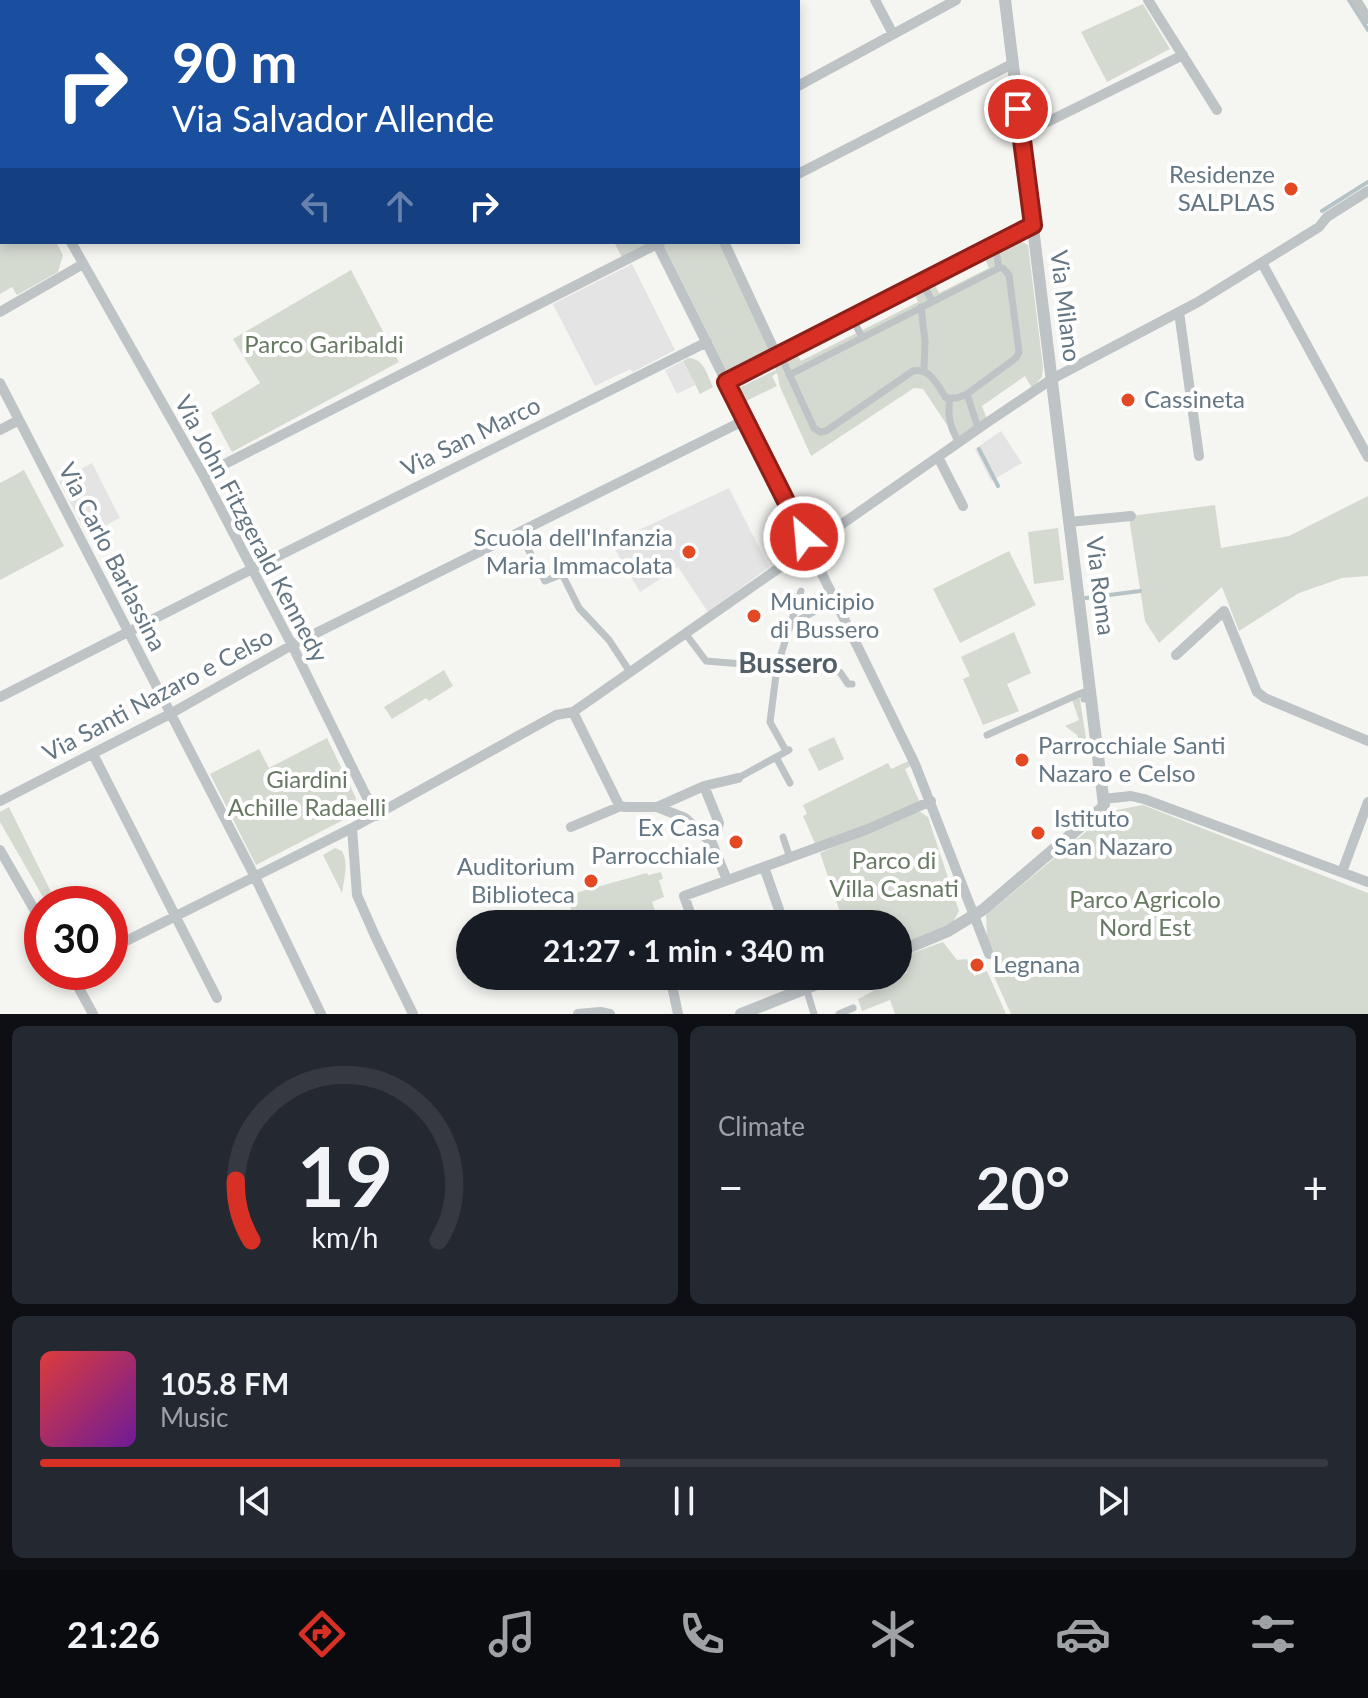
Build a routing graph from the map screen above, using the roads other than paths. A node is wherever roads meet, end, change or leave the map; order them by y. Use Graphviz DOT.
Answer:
graph roads {
  1 [pos="875,0"];
  2 [pos="956,0"];
  3 [pos="1005,0"];
  4 [pos="1148,0"];
  5 [pos="1356,0"];
  6 [pos="1368,19"];
  7 [pos="893,34"];
  8 [pos="1183,55"];
  9 [pos="1012,64"];
  10 [pos="800,85"];
  11 [pos="1217,110"];
  12 [pos="1021,135"];
  13 [pos="800,173"];
  14 [pos="1368,191"];
  15 [pos="1033,225"];
  16 [pos="72,244"];
  17 [pos="656,244"];
  18 [pos="658,244"];
  19 [pos="725,244"];
  20 [pos="995,245"];
  21 [pos="1262,263"];
  22 [pos="83,264"];
  23 [pos="999,268"];
  24 [pos="922,282"];
  25 [pos="932,301"];
  26 [pos="921,307"];
  27 [pos="0,312"];
  28 [pos="1179,312"];
  29 [pos="852,318"];
  30 [pos="862,337"];
  31 [pos="707,342"];
  32 [pos="778,355"];
  33 [pos="924,370"];
  34 [pos="789,375"];
  35 [pos="1052,379"];
  36 [pos="726,382"];
  37 [pos="0,383"];
  38 [pos="967,394"];
  39 [pos="950,398"];
  40 [pos="19,420"];
  41 [pos="745,420"];
  42 [pos="978,428"];
  43 [pos="0,430"];
  44 [pos="959,443"];
  45 [pos="1199,456"];
  46 [pos="938,457"];
  47 [pos="1368,457"];
  48 [pos="203,475"];
  49 [pos="963,506"];
  50 [pos="1131,516"];
  51 [pos="1069,522"];
  52 [pos="519,532"];
  53 [pos="810,547"];
  54 [pos="252,569"];
  55 [pos="801,591"];
  56 [pos="835,600"];
  57 [pos="790,625"];
  58 [pos="128,632"];
  59 [pos="685,633"];
  60 [pos="292,645"];
  61 [pos="1176,655"];
  62 [pos="777,667"];
  63 [pos="630,672"];
  64 [pos="852,684"];
  65 [pos="0,697"];
  66 [pos="1092,698"];
  67 [pos="573,712"];
  68 [pos="170,714"];
  69 [pos="987,735"];
  70 [pos="1368,741"];
  71 [pos="93,754"];
  72 [pos="776,757"];
  73 [pos="738,778"];
  74 [pos="790,783"];
  75 [pos="704,786"];
  76 [pos="1103,799"];
  77 [pos="0,801"];
  78 [pos="931,801"];
  79 [pos="1368,802"];
  80 [pos="621,806"];
  81 [pos="663,809"];
  82 [pos="376,816"];
  83 [pos="571,827"];
  84 [pos="352,828"];
  85 [pos="783,837"];
  86 [pos="708,839"];
  87 [pos="0,850"];
  88 [pos="790,858"];
  89 [pos="764,867"];
  90 [pos="1342,872"];
  91 [pos="255,877"];
  92 [pos="727,880"];
  93 [pos="1368,882"];
  94 [pos="24,892"];
  95 [pos="689,910"];
  96 [pos="779,910"];
  97 [pos="176,916"];
  98 [pos="974,916"];
  99 [pos="128,940"];
  100 [pos="912,946"];
  101 [pos="989,954"];
  102 [pos="80,990"];
  103 [pos="673,990"];
  104 [pos="788,990"];
  105 [pos="806,990"];
  106 [pos="217,998"];
  107 [pos="853,1008"];
  108 [pos="412,1013"];
  109 [pos="93,1014"];
  110 [pos="321,1014"];
  111 [pos="579,1014"];
  112 [pos="610,1014"];
  113 [pos="678,1014"];
  114 [pos="741,1014"];
  115 [pos="814,1014"];
  116 [pos="839,1014"];
  1 -- 7 [label="street"];
  2 -- 7 [label="street"];
  3 -- 9 [label="street, Via Milano"];
  4 -- 8 [label="street"];
  5 -- 6 [label="street"];
  7 -- 10 [label="street"];
  8 -- 11 [label="street"];
  8 -- 12 [label="street"];
  9 -- 12 [label="street, Via Milano"];
  9 -- 13 [label="street"];
  12 -- 15 [label="street, Via Milano"];
  14 -- 21 [label="street"];
  15 -- 20 [label="street"];
  15 -- 35 [label="street, Via Milano"];
  16 -- 22 [label="street, Via John Fitzgerald Kennedy"];
  17 -- 48 [label="street"];
  18 -- 31 [label="street"];
  19 -- 32 [label="street"];
  20 -- 23 [label="street"];
  20 -- 24 [label="street"];
  21 -- 28 [label="street"];
  21 -- 47 [label="street"];
  22 -- 27 [label="street"];
  22 -- 48 [label="street, Via John Fitzgerald Kennedy"];
  23 -- 25 [label="street"];
  23 -- 38 [label="street"];
  24 -- 25 [label="street"];
  24 -- 29 [label="street"];
  25 -- 26 [label="street"];
  26 -- 30 [label="street"];
  26 -- 33 [label="street"];
  28 -- 35 [label="street"];
  28 -- 45 [label="street"];
  29 -- 30 [label="street"];
  29 -- 32 [label="street"];
  30 -- 34 [label="street"];
  31 -- 36 [label="street"];
  31 -- 54 [label="street, Via San Marco"];
  32 -- 34 [label="street"];
  32 -- 36 [label="street"];
  33 -- 34 [label="street"];
  33 -- 39 [label="street"];
  35 -- 42 [label="street"];
  35 -- 51 [label="street, Via Roma"];
  36 -- 41 [label="street"];
  37 -- 40 [label="street, Via Carlo Barlassina"];
  38 -- 39 [label="street"];
  38 -- 42 [label="street"];
  39 -- 44 [label="street"];
  40 -- 43 [label="street"];
  40 -- 58 [label="street, Via Carlo Barlassina"];
  41 -- 52 [label="street, Via Santi Nazaro e Celso"];
  41 -- 53 [label="street"];
  42 -- 44 [label="street"];
  44 -- 46 [label="street"];
  46 -- 49 [label="street"];
  46 -- 53 [label="street"];
  48 -- 54 [label="street, Via John Fitzgerald Kennedy"];
  50 -- 51 [label="street"];
  51 -- 66 [label="street, Via Roma"];
  52 -- 60 [label="street, Via Santi Nazaro e Celso"];
  52 -- 63 [label="street"];
  53 -- 56 [label="street"];
  53 -- 59 [label="street"];
  54 -- 58 [label="street, Via San Marco"];
  54 -- 60 [label="street, Via John Fitzgerald Kennedy"];
  55 -- 57 [label="street"];
  56 -- 57 [label="street"];
  56 -- 78 [label="street"];
  57 -- 62 [label="street"];
  58 -- 65 [label="street, Via San Marco"];
  58 -- 68 [label="street, Via Carlo Barlassina"];
  59 -- 62 [label="street"];
  59 -- 63 [label="street"];
  60 -- 68 [label="street, Via Santi Nazaro e Celso"];
  60 -- 82 [label="street, Via John Fitzgerald Kennedy"];
  61 -- 70 [label="street"];
  62 -- 64 [label="street"];
  62 -- 72 [label="street"];
  63 -- 67 [label="street"];
  66 -- 69 [label="street"];
  66 -- 76 [label="street, Via Roma"];
  67 -- 80 [label="street"];
  67 -- 82 [label="street"];
  68 -- 71 [label="street, Via Santi Nazaro e Celso"];
  68 -- 91 [label="street, Via Carlo Barlassina"];
  71 -- 77 [label="street, Via Santi Nazaro e Celso"];
  71 -- 97 [label="street"];
  72 -- 73 [label="street"];
  72 -- 74 [label="street"];
  73 -- 75 [label="street"];
  75 -- 81 [label="street"];
  75 -- 86 [label="street"];
  76 -- 90 [label="street"];
  76 -- 98 [label="street"];
  78 -- 88 [label="street"];
  78 -- 98 [label="street"];
  79 -- 90 [label="street"];
  80 -- 81 [label="street"];
  80 -- 83 [label="street"];
  81 -- 86 [label="street"];
  82 -- 84 [label="street"];
  84 -- 91 [label="street"];
  84 -- 108 [label="street"];
  85 -- 88 [label="street"];
  86 -- 92 [label="street"];
  87 -- 94 [label="street"];
  88 -- 89 [label="street"];
  89 -- 92 [label="street"];
  89 -- 96 [label="street"];
  90 -- 93 [label="street"];
  91 -- 97 [label="street"];
  91 -- 110 [label="street, Via Carlo Barlassina"];
  92 -- 95 [label="street"];
  97 -- 99 [label="street"];
  97 -- 106 [label="street"];
  98 -- 100 [label="street"];
  98 -- 101 [label="street"];
  102 -- 109 [label="street"];
  103 -- 113 [label="street"];
  104 -- 114 [label="street"];
  105 -- 115 [label="street"];
  107 -- 116 [label="street"];
  111 -- 112 [label="street"];
}
